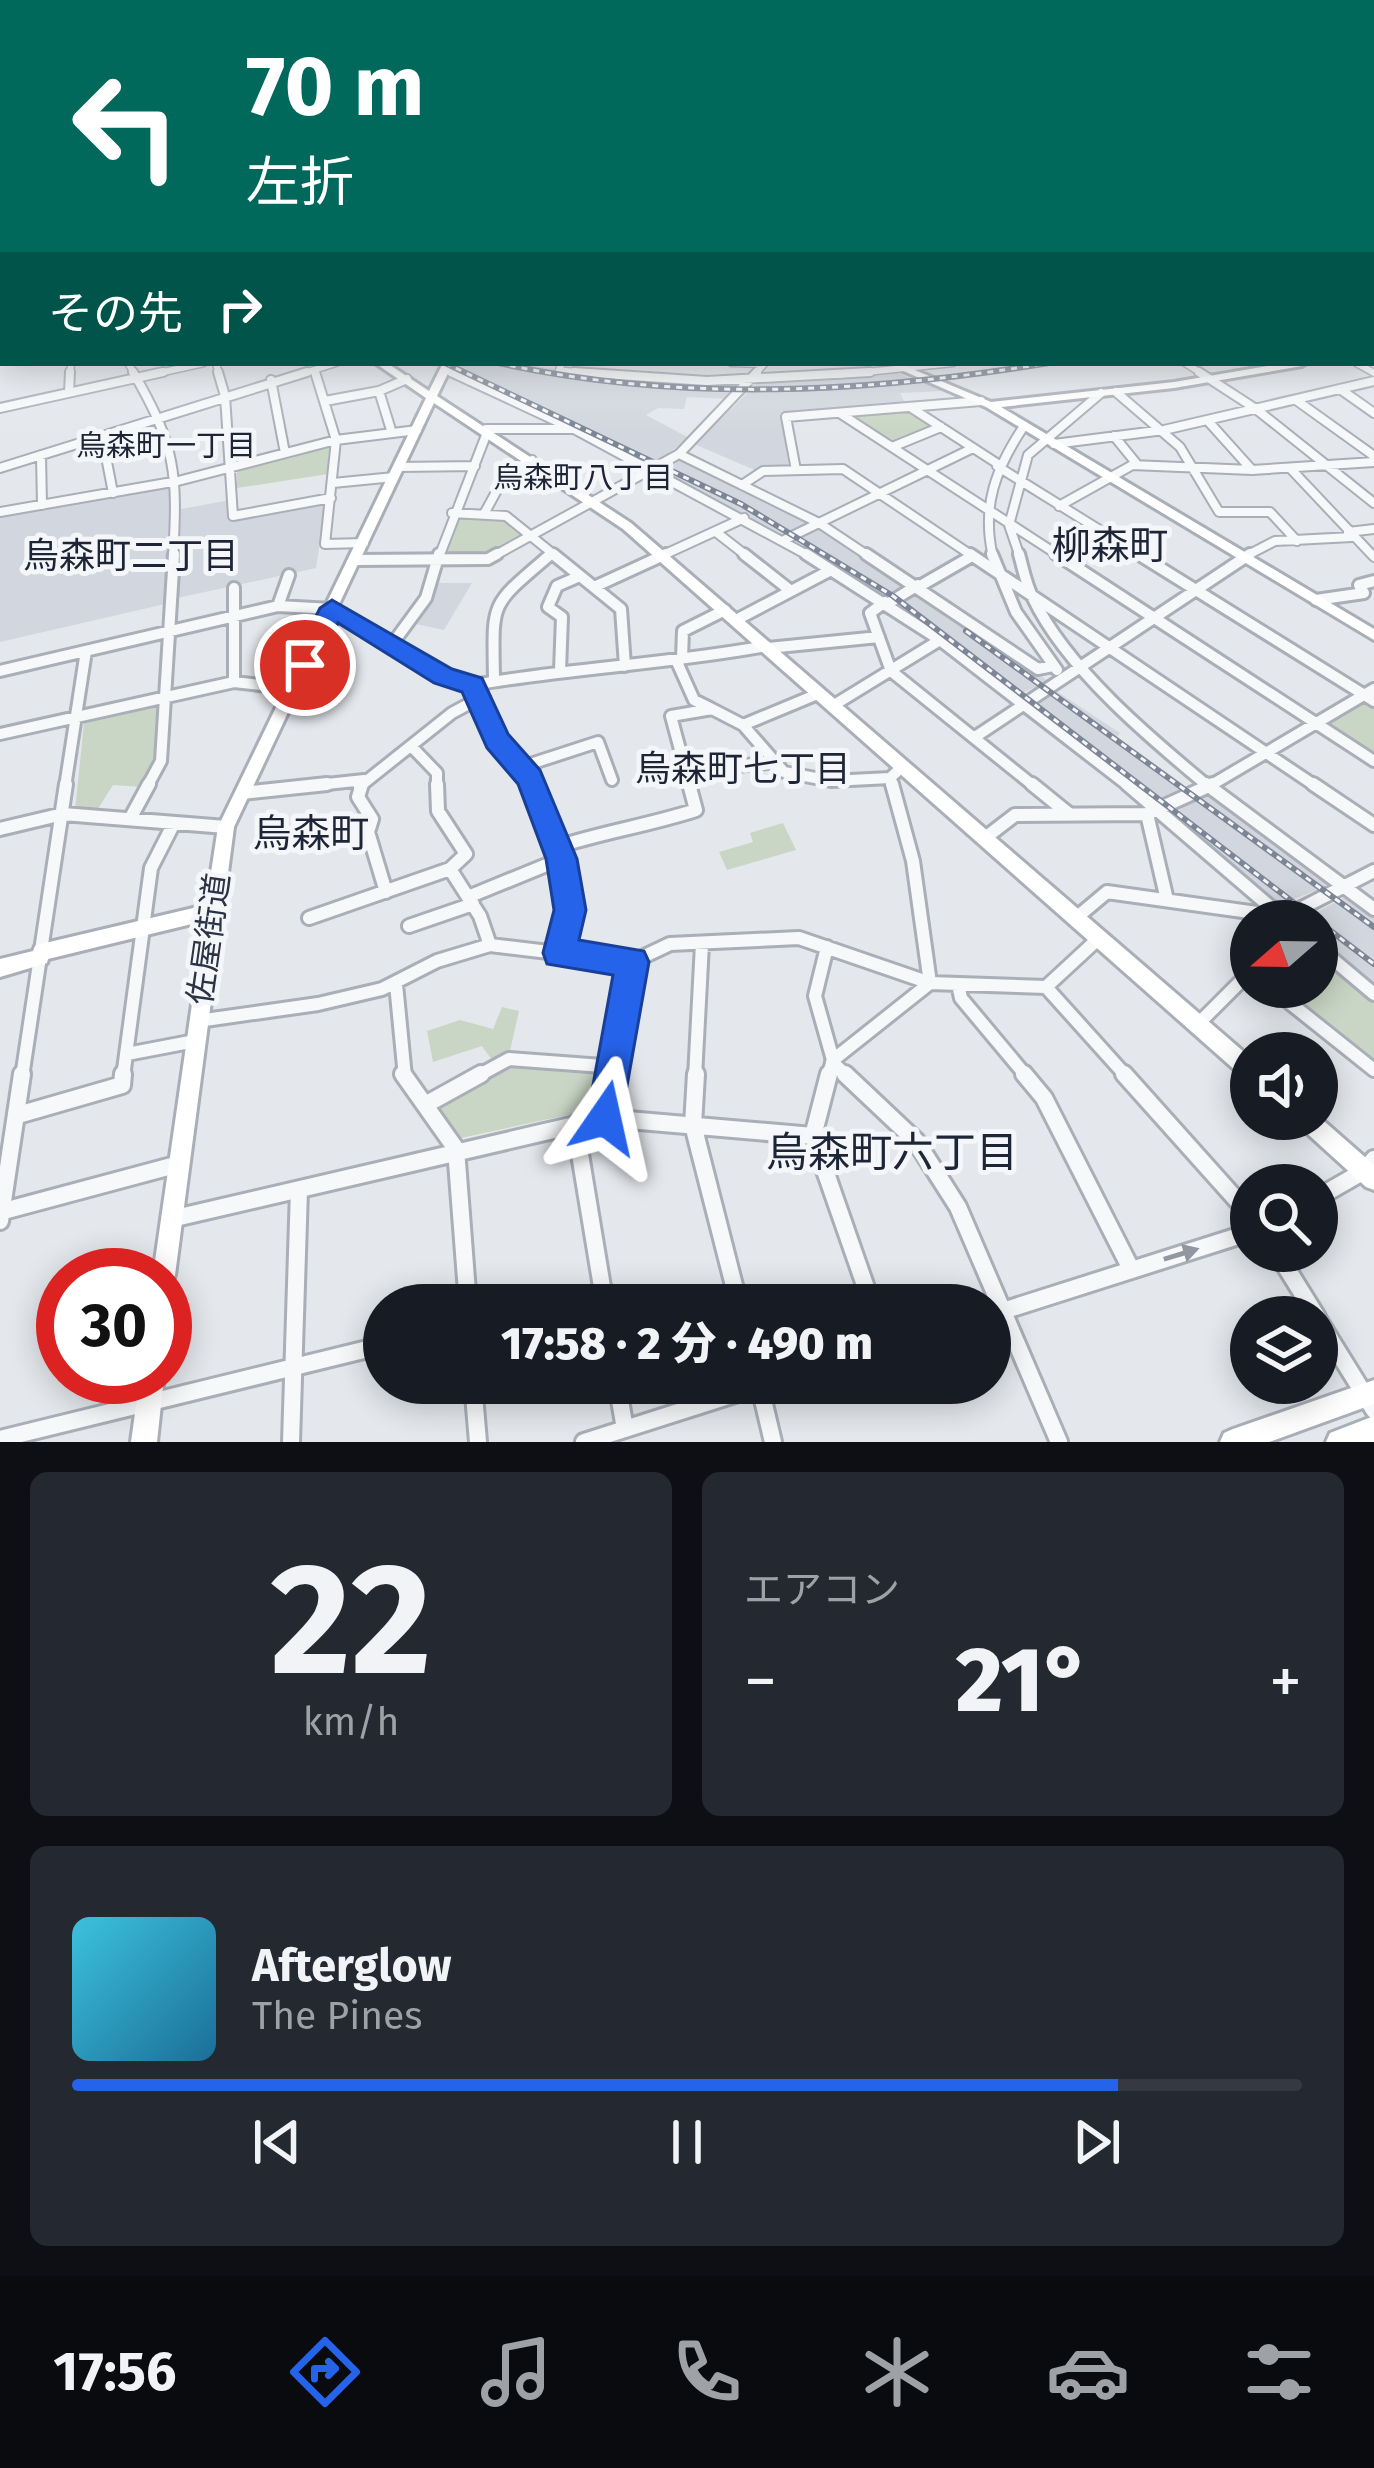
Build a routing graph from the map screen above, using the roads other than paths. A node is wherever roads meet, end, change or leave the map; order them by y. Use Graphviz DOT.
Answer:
graph roads {
  1 [pos="71,366"];
  2 [pos="129,366"];
  3 [pos="182,366"];
  4 [pos="217,366"];
  5 [pos="385,366"];
  6 [pos="446,366"];
  7 [pos="561,366"];
  8 [pos="641,366"];
  9 [pos="764,366"];
  10 [pos="898,366"];
  11 [pos="928,366"];
  12 [pos="1190,366"];
  13 [pos="1284,366"];
  14 [pos="292,367"];
  15 [pos="316,367"];
  16 [pos="905,369"];
  17 [pos="1374,377"];
  18 [pos="134,378"];
  19 [pos="406,379"];
  20 [pos="1210,379"];
  21 [pos="272,382"];
  22 [pos="638,382"];
  23 [pos="752,382"];
  24 [pos="1340,389"];
  25 [pos="379,391"];
  26 [pos="69,392"];
  27 [pos="1116,392"];
  28 [pos="1101,393"];
  29 [pos="225,394"];
  30 [pos="433,395"];
  31 [pos="1296,400"];
  32 [pos="325,401"];
  33 [pos="986,403"];
  34 [pos="910,407"];
  35 [pos="0,408"];
  36 [pos="1256,409"];
  37 [pos="1374,413"];
  38 [pos="156,414"];
  39 [pos="841,414"];
  40 [pos="1208,421"];
  41 [pos="1024,426"];
  42 [pos="941,428"];
  43 [pos="487,429"];
  44 [pos="574,429"];
  45 [pos="391,430"];
  46 [pos="417,430"];
  47 [pos="1165,430"];
  48 [pos="1040,436"];
  49 [pos="1114,436"];
  50 [pos="98,438"];
  51 [pos="336,440"];
  52 [pos="1054,444"];
  53 [pos="892,447"];
  54 [pos="973,448"];
  55 [pos="285,453"];
  56 [pos="679,454"];
  57 [pos="41,455"];
  58 [pos="1374,459"];
  59 [pos="532,460"];
  60 [pos="998,465"];
  61 [pos="1132,465"];
  62 [pos="475,466"];
  63 [pos="1328,466"];
  64 [pos="0,468"];
  65 [pos="231,468"];
  66 [pos="1289,468"];
  67 [pos="1196,469"];
  68 [pos="796,470"];
  69 [pos="927,470"];
  70 [pos="1252,470"];
  71 [pos="654,471"];
  72 [pos="397,472"];
  73 [pos="1111,477"];
  74 [pos="1017,478"];
  75 [pos="178,482"];
  76 [pos="333,483"];
  77 [pos="742,485"];
  78 [pos="112,493"];
  79 [pos="879,494"];
  80 [pos="331,498"];
  81 [pos="595,502"];
  82 [pos="1374,503"];
  83 [pos="42,505"];
  84 [pos="1060,506"];
  85 [pos="986,510"];
  86 [pos="0,512"];
  87 [pos="452,513"];
  88 [pos="484,514"];
  89 [pos="744,518"];
  90 [pos="818,524"];
  91 [pos="1011,526"];
  92 [pos="1374,529"];
  93 [pos="716,532"];
  94 [pos="1350,534"];
  95 [pos="531,536"];
  96 [pos="784,540"];
  97 [pos="1297,541"];
  98 [pos="360,551"];
  99 [pos="552,553"];
  100 [pos="662,556"];
  101 [pos="972,556"];
  102 [pos="1244,557"];
  103 [pos="1374,557"];
  104 [pos="437,560"];
  105 [pos="831,570"];
  106 [pos="998,574"];
  107 [pos="289,575"];
  108 [pos="580,576"];
  109 [pos="1374,581"];
  110 [pos="919,586"];
  111 [pos="594,587"];
  112 [pos="234,588"];
  113 [pos="1195,590"];
  114 [pos="791,591"];
  115 [pos="1033,596"];
  116 [pos="1316,600"];
  117 [pos="886,603"];
  118 [pos="278,606"];
  119 [pos="332,609"];
  120 [pos="234,615"];
  121 [pos="730,615"];
  122 [pos="1154,618"];
  123 [pos="170,629"];
  124 [pos="1374,635"];
  125 [pos="879,638"];
  126 [pos="940,640"];
  127 [pos="393,643"];
  128 [pos="767,647"];
  129 [pos="1109,648"];
  130 [pos="86,650"];
  131 [pos="679,660"];
  132 [pos="1079,665"];
  133 [pos="626,666"];
  134 [pos="1053,666"];
  135 [pos="891,670"];
  136 [pos="0,671"];
  137 [pos="560,671"];
  138 [pos="1063,677"];
  139 [pos="494,681"];
  140 [pos="234,682"];
  141 [pos="473,685"];
  142 [pos="294,689"];
  143 [pos="820,693"];
  144 [pos="1371,695"];
  145 [pos="164,697"];
  146 [pos="478,699"];
  147 [pos="1022,704"];
  148 [pos="834,705"];
  149 [pos="712,709"];
  150 [pos="76,717"];
  151 [pos="1314,723"];
  152 [pos="743,724"];
  153 [pos="0,734"];
  154 [pos="975,737"];
  155 [pos="411,746"];
  156 [pos="1264,751"];
  157 [pos="1374,761"];
  158 [pos="778,762"];
  159 [pos="521,767"];
  160 [pos="686,771"];
  161 [pos="897,772"];
  162 [pos="366,780"];
  163 [pos="612,780"];
  164 [pos="1208,787"];
  165 [pos="242,793"];
  166 [pos="1153,812"];
  167 [pos="63,814"];
  168 [pos="1069,814"];
  169 [pos="130,819"];
  170 [pos="174,823"];
  171 [pos="1374,825"];
  172 [pos="226,827"];
  173 [pos="0,829"];
  174 [pos="985,838"];
  175 [pos="559,853"];
  176 [pos="450,869"];
  177 [pos="1374,872"];
  178 [pos="1345,888"];
  179 [pos="386,892"];
  180 [pos="470,900"];
  181 [pos="1168,900"];
  182 [pos="1261,900"];
  183 [pos="1319,900"];
  184 [pos="1374,909"];
  185 [pos="213,911"];
  186 [pos="1230,911"];
  187 [pos="309,918"];
  188 [pos="1076,918"];
  189 [pos="147,925"];
  190 [pos="409,926"];
  191 [pos="1100,938"];
  192 [pos="702,944"];
  193 [pos="490,945"];
  194 [pos="827,947"];
  195 [pos="559,953"];
  196 [pos="40,954"];
  197 [pos="632,962"];
  198 [pos="1338,964"];
  199 [pos="0,968"];
  200 [pos="929,982"];
  201 [pos="395,983"];
  202 [pos="958,984"];
  203 [pos="1046,987"];
  204 [pos="1230,993"];
  205 [pos="1374,994"];
  206 [pos="1296,1008"];
  207 [pos="1198,1024"];
  208 [pos="196,1031"];
  209 [pos="1230,1052"];
  210 [pos="127,1054"];
  211 [pos="833,1061"];
  212 [pos="616,1066"];
  213 [pos="1374,1070"];
  214 [pos="424,1105"];
  215 [pos="18,1115"];
  216 [pos="605,1118"];
  217 [pos="575,1124"];
  218 [pos="694,1125"];
  219 [pos="813,1136"];
  220 [pos="1333,1140"];
  221 [pos="456,1149"];
  222 [pos="178,1164"];
  223 [pos="1371,1170"];
  224 [pos="1338,1187"];
  225 [pos="298,1190"];
  226 [pos="1230,1193"];
  227 [pos="1,1212"];
  228 [pos="171,1219"];
  229 [pos="0,1221"];
  230 [pos="1230,1238"];
  231 [pos="167,1248"];
  232 [pos="1131,1269"];
  233 [pos="466,1284"];
  234 [pos="601,1284"];
  235 [pos="734,1284"];
  236 [pos="865,1284"];
  237 [pos="987,1284"];
  238 [pos="1011,1309"];
  239 [pos="1011,1340"];
  240 [pos="1338,1349"];
  241 [pos="363,1350"];
  242 [pos="293,1367"];
  243 [pos="192,1383"];
  244 [pos="1371,1399"];
  245 [pos="106,1404"];
  246 [pos="149,1404"];
  247 [pos="475,1404"];
  248 [pos="621,1404"];
  249 [pos="702,1404"];
  250 [pos="766,1404"];
  251 [pos="625,1429"];
  252 [pos="1374,1429"];
  253 [pos="0,1439"];
  254 [pos="144,1442"];
  255 [pos="291,1442"];
  256 [pos="478,1442"];
  257 [pos="584,1442"];
  258 [pos="773,1442"];
  259 [pos="1059,1442"];
  260 [pos="1233,1442"];
  261 [pos="1340,1442"];
  1 -- 26 [label="street"];
  2 -- 18 [label="street"];
  3 -- 18 [label="street"];
  4 -- 29 [label="street"];
  5 -- 19 [label="street"];
  6 -- 30 [label="street, 佐屋街道"];
  6 -- 44 [label="street"];
  7 -- 22 [label="street"];
  8 -- 22 [label="street"];
  9 -- 23 [label="street"];
  10 -- 16 [label="street"];
  11 -- 16 [label="street"];
  12 -- 20 [label="street"];
  13 -- 20 [label="street"];
  14 -- 15 [label="street"];
  14 -- 21 [label="street"];
  15 -- 21 [label="street"];
  15 -- 32 [label="street"];
  16 -- 23 [label="street"];
  16 -- 33 [label="street"];
  17 -- 24 [label="street"];
  18 -- 26 [label="street"];
  18 -- 38 [label="street"];
  19 -- 25 [label="street"];
  19 -- 30 [label="street"];
  20 -- 27 [label="street"];
  20 -- 36 [label="street"];
  21 -- 29 [label="street"];
  21 -- 55 [label="street"];
  22 -- 23 [label="street"];
  23 -- 56 [label="street"];
  24 -- 31 [label="street"];
  24 -- 37 [label="street"];
  25 -- 32 [label="street"];
  25 -- 45 [label="street"];
  26 -- 35 [label="street"];
  27 -- 28 [label="street"];
  27 -- 47 [label="street"];
  28 -- 33 [label="street"];
  28 -- 48 [label="street"];
  29 -- 38 [label="street"];
  29 -- 65 [label="street"];
  30 -- 43 [label="street"];
  30 -- 46 [label="street, 佐屋街道"];
  31 -- 36 [label="street"];
  31 -- 58 [label="street"];
  32 -- 51 [label="street"];
  33 -- 34 [label="street"];
  33 -- 41 [label="street"];
  34 -- 39 [label="street"];
  34 -- 42 [label="street"];
  36 -- 40 [label="street"];
  36 -- 63 [label="street"];
  38 -- 50 [label="street"];
  38 -- 75 [label="street"];
  39 -- 53 [label="street"];
  39 -- 68 [label="street"];
  40 -- 47 [label="street"];
  40 -- 70 [label="street"];
  41 -- 48 [label="street"];
  41 -- 60 [label="street"];
  42 -- 53 [label="street"];
  42 -- 54 [label="street"];
  43 -- 44 [label="street"];
  43 -- 59 [label="street"];
  43 -- 62 [label="street"];
  44 -- 71 [label="street"];
  45 -- 46 [label="street"];
  45 -- 51 [label="street"];
  46 -- 72 [label="street, 佐屋街道"];
  47 -- 49 [label="street"];
  47 -- 67 [label="street"];
  48 -- 52 [label="street"];
  48 -- 74 [label="street"];
  49 -- 52 [label="street"];
  49 -- 61 [label="street"];
  50 -- 57 [label="street"];
  50 -- 78 [label="street"];
  51 -- 55 [label="street"];
  51 -- 76 [label="street"];
  52 -- 73 [label="street"];
  53 -- 69 [label="street"];
  54 -- 60 [label="street"];
  54 -- 69 [label="street"];
  55 -- 65 [label="street"];
  56 -- 71 [label="street"];
  56 -- 77 [label="street"];
  57 -- 64 [label="street"];
  57 -- 83 [label="street"];
  58 -- 63 [label="street"];
  59 -- 81 [label="street"];
  59 -- 88 [label="street"];
  60 -- 74 [label="street"];
  60 -- 85 [label="street"];
  61 -- 67 [label="street"];
  61 -- 73 [label="street"];
  62 -- 72 [label="street"];
  62 -- 87 [label="street"];
  63 -- 66 [label="street"];
  63 -- 82 [label="street"];
  65 -- 75 [label="street"];
  65 -- 80 [label="street"];
  66 -- 70 [label="street"];
  66 -- 94 [label="street"];
  67 -- 70 [label="street"];
  67 -- 97 [label="street"];
  68 -- 77 [label="street"];
  68 -- 79 [label="street"];
  69 -- 79 [label="street"];
  69 -- 85 [label="street"];
  71 -- 81 [label="street"];
  71 -- 89 [label="street"];
  72 -- 76 [label="street"];
  72 -- 98 [label="street, 佐屋街道"];
  73 -- 84 [label="street"];
  73 -- 102 [label="street"];
  74 -- 84 [label="street"];
  74 -- 91 [label="street"];
  75 -- 78 [label="street"];
  75 -- 123 [label="street"];
  76 -- 80 [label="street"];
  77 -- 90 [label="street"];
  78 -- 83 [label="street"];
  79 -- 90 [label="street"];
  79 -- 101 [label="street"];
  80 -- 98 [label="street"];
  81 -- 95 [label="street"];
  81 -- 100 [label="street"];
  83 -- 86 [label="street"];
  84 -- 113 [label="street"];
  85 -- 91 [label="street"];
  85 -- 106 [label="street"];
  87 -- 88 [label="street"];
  87 -- 104 [label="street"];
  88 -- 95 [label="street"];
  89 -- 93 [label="street"];
  89 -- 96 [label="street"];
  90 -- 96 [label="street"];
  90 -- 110 [label="street"];
  91 -- 115 [label="street"];
  91 -- 122 [label="street"];
  92 -- 94 [label="street"];
  93 -- 100 [label="street"];
  93 -- 114 [label="street"];
  94 -- 97 [label="street"];
  94 -- 103 [label="street"];
  95 -- 99 [label="street"];
  95 -- 104 [label="street"];
  96 -- 105 [label="street"];
  97 -- 102 [label="street"];
  98 -- 104 [label="street"];
  98 -- 119 [label="street, 佐屋街道"];
  99 -- 108 [label="street"];
  99 -- 139 [label="street"];
  100 -- 111 [label="street"];
  100 -- 121 [label="street"];
  101 -- 106 [label="street"];
  101 -- 110 [label="street"];
  102 -- 113 [label="street"];
  102 -- 116 [label="street"];
  104 -- 127 [label="street"];
  105 -- 114 [label="street"];
  105 -- 117 [label="street"];
  106 -- 115 [label="street"];
  106 -- 134 [label="street"];
  107 -- 118 [label="street"];
  108 -- 111 [label="street"];
  108 -- 137 [label="street"];
  109 -- 116 [label="street"];
  110 -- 117 [label="street"];
  110 -- 134 [label="street"];
  111 -- 133 [label="street"];
  112 -- 120 [label="street"];
  113 -- 122 [label="street"];
  113 -- 144 [label="street"];
  114 -- 121 [label="street"];
  115 -- 129 [label="street"];
  115 -- 132 [label="street"];
  116 -- 124 [label="street"];
  117 -- 125 [label="street"];
  117 -- 126 [label="street"];
  118 -- 119 [label="street"];
  118 -- 120 [label="street"];
  119 -- 127 [label="street"];
  119 -- 142 [label="street, 佐屋街道"];
  120 -- 123 [label="street"];
  120 -- 140 [label="street"];
  121 -- 128 [label="street"];
  121 -- 131 [label="street"];
  122 -- 129 [label="street"];
  122 -- 151 [label="street"];
  123 -- 130 [label="street"];
  123 -- 145 [label="street"];
  125 -- 128 [label="street"];
  125 -- 135 [label="street"];
  126 -- 135 [label="street"];
  126 -- 147 [label="street"];
  127 -- 141 [label="street"];
  128 -- 131 [label="street"];
  128 -- 143 [label="street"];
  129 -- 132 [label="street"];
  129 -- 156 [label="street"];
  130 -- 136 [label="street"];
  130 -- 150 [label="street"];
  131 -- 133 [label="street"];
  131 -- 149 [label="street"];
  132 -- 138 [label="street"];
  132 -- 164 [label="street"];
  133 -- 137 [label="street"];
  134 -- 138 [label="street"];
  135 -- 148 [label="street"];
  135 -- 154 [label="street"];
  137 -- 139 [label="street"];
  138 -- 147 [label="street"];
  139 -- 141 [label="street"];
  140 -- 142 [label="street"];
  140 -- 145 [label="street"];
  141 -- 146 [label="street"];
  142 -- 165 [label="street, 佐屋街道"];
  143 -- 148 [label="street"];
  143 -- 152 [label="street"];
  144 -- 151 [label="street"];
  145 -- 150 [label="street"];
  145 -- 169 [label="street"];
  146 -- 155 [label="street"];
  146 -- 159 [label="street"];
  147 -- 154 [label="street"];
  147 -- 166 [label="street"];
  148 -- 161 [label="street"];
  149 -- 152 [label="street"];
  149 -- 160 [label="street"];
  150 -- 153 [label="street"];
  150 -- 167 [label="street"];
  151 -- 156 [label="street"];
  151 -- 157 [label="street"];
  152 -- 158 [label="street"];
  154 -- 168 [label="street"];
  155 -- 162 [label="street"];
  155 -- 176 [label="street"];
  156 -- 164 [label="street"];
  156 -- 171 [label="street"];
  158 -- 160 [label="street"];
  158 -- 161 [label="street"];
  159 -- 163 [label="street"];
  159 -- 175 [label="street"];
  160 -- 175 [label="street"];
  161 -- 174 [label="street"];
  161 -- 200 [label="street"];
  162 -- 165 [label="street"];
  162 -- 179 [label="street"];
  164 -- 166 [label="street"];
  164 -- 178 [label="street"];
  165 -- 172 [label="street, 佐屋街道"];
  166 -- 168 [label="street"];
  166 -- 181 [label="street"];
  166 -- 182 [label="street"];
  167 -- 169 [label="street"];
  167 -- 173 [label="street"];
  167 -- 196 [label="street"];
  168 -- 174 [label="street"];
  169 -- 170 [label="street"];
  170 -- 172 [label="street"];
  170 -- 189 [label="street"];
  172 -- 185 [label="street, 佐屋街道"];
  174 -- 188 [label="street"];
  175 -- 180 [label="street"];
  175 -- 195 [label="street"];
  176 -- 179 [label="street"];
  176 -- 180 [label="street"];
  177 -- 178 [label="street"];
  178 -- 183 [label="street"];
  178 -- 184 [label="street"];
  179 -- 187 [label="street"];
  180 -- 190 [label="street"];
  180 -- 193 [label="street"];
  181 -- 186 [label="street"];
  181 -- 188 [label="street"];
  185 -- 189 [label="street"];
  185 -- 208 [label="street, 佐屋街道"];
  188 -- 191 [label="street"];
  189 -- 196 [label="street"];
  189 -- 210 [label="street"];
  191 -- 203 [label="street"];
  191 -- 207 [label="street"];
  192 -- 194 [label="street"];
  192 -- 197 [label="street"];
  192 -- 218 [label="street"];
  193 -- 195 [label="street"];
  193 -- 201 [label="street"];
  194 -- 200 [label="street"];
  194 -- 211 [label="street"];
  195 -- 197 [label="street"];
  196 -- 199 [label="street"];
  196 -- 215 [label="street"];
  197 -- 212 [label="street"];
  198 -- 205 [label="street"];
  200 -- 202 [label="street"];
  200 -- 211 [label="street"];
  201 -- 208 [label="street"];
  201 -- 214 [label="street"];
  202 -- 203 [label="street"];
  202 -- 232 [label="street"];
  203 -- 226 [label="street"];
  204 -- 207 [label="street"];
  206 -- 213 [label="street"];
  207 -- 209 [label="street"];
  208 -- 210 [label="street"];
  208 -- 222 [label="street, 佐屋街道"];
  210 -- 215 [label="street"];
  211 -- 219 [label="street"];
  211 -- 237 [label="street"];
  212 -- 214 [label="street"];
  212 -- 216 [label="street"];
  214 -- 221 [label="street"];
  215 -- 227 [label="street"];
  216 -- 217 [label="street"];
  216 -- 218 [label="street"];
  217 -- 221 [label="street"];
  217 -- 234 [label="street"];
  218 -- 219 [label="street"];
  218 -- 235 [label="street"];
  219 -- 236 [label="street"];
  220 -- 223 [label="street"];
  221 -- 225 [label="street"];
  221 -- 233 [label="street"];
  222 -- 227 [label="street"];
  222 -- 228 [label="street, 佐屋街道"];
  223 -- 224 [label="street"];
  225 -- 228 [label="street"];
  225 -- 242 [label="street"];
  227 -- 229 [label="street"];
  228 -- 231 [label="street, 佐屋街道"];
  232 -- 230 [label="street, one-way"];
  232 -- 238 [label="street"];
  239 -- 259 [label="street"];
  240 -- 244 [label="street"];
  241 -- 242 [label="street"];
  242 -- 243 [label="street"];
  242 -- 255 [label="street"];
  244 -- 260 [label="street"];
  245 -- 253 [label="street"];
  246 -- 254 [label="street"];
  247 -- 256 [label="street"];
  248 -- 251 [label="street"];
  249 -- 251 [label="street"];
  250 -- 258 [label="street"];
  251 -- 257 [label="street"];
  252 -- 261 [label="street"];
}
